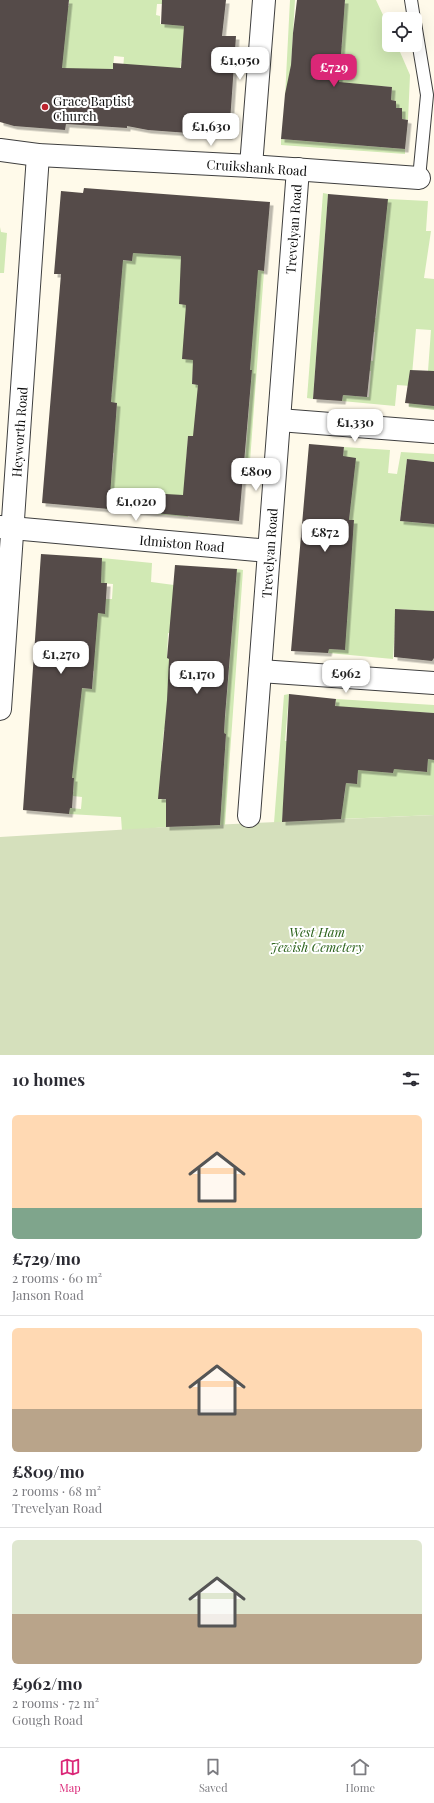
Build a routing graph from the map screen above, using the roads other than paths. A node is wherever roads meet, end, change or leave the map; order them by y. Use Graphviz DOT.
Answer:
graph roads {
  1 [pos="264,0"];
  2 [pos="411,0"];
  3 [pos="413,12"];
  4 [pos="420,52"];
  5 [pos="0,150"];
  6 [pos="38,155"];
  7 [pos="251,166"];
  8 [pos="298,169"];
  9 [pos="419,178"];
  10 [pos="279,420"];
  11 [pos="434,432"];
  12 [pos="6,528"];
  13 [pos="269,551"];
  14 [pos="260,670"];
  15 [pos="434,683"];
  16 [pos="0,709"];
  17 [pos="249,816"];
  1 -- 7 [label="street"];
  2 -- 3 [label="lane"];
  4 -- 9 [label="lane"];
  5 -- 6 [label="street, Cruikshank Road"];
  6 -- 7 [label="street, Cruikshank Road"];
  6 -- 12 [label="street, Heyworth Road"];
  7 -- 8 [label="street, Cruikshank Road"];
  8 -- 9 [label="street, Cruikshank Road"];
  8 -- 10 [label="street, Trevelyan Road"];
  10 -- 11 [label="street"];
  10 -- 13 [label="street, Trevelyan Road"];
  12 -- 13 [label="street, Idmiston Road"];
  12 -- 16 [label="street, Heyworth Road"];
  13 -- 14 [label="street, Trevelyan Road"];
  14 -- 15 [label="street"];
  14 -- 17 [label="street, Trevelyan Road"];
}
